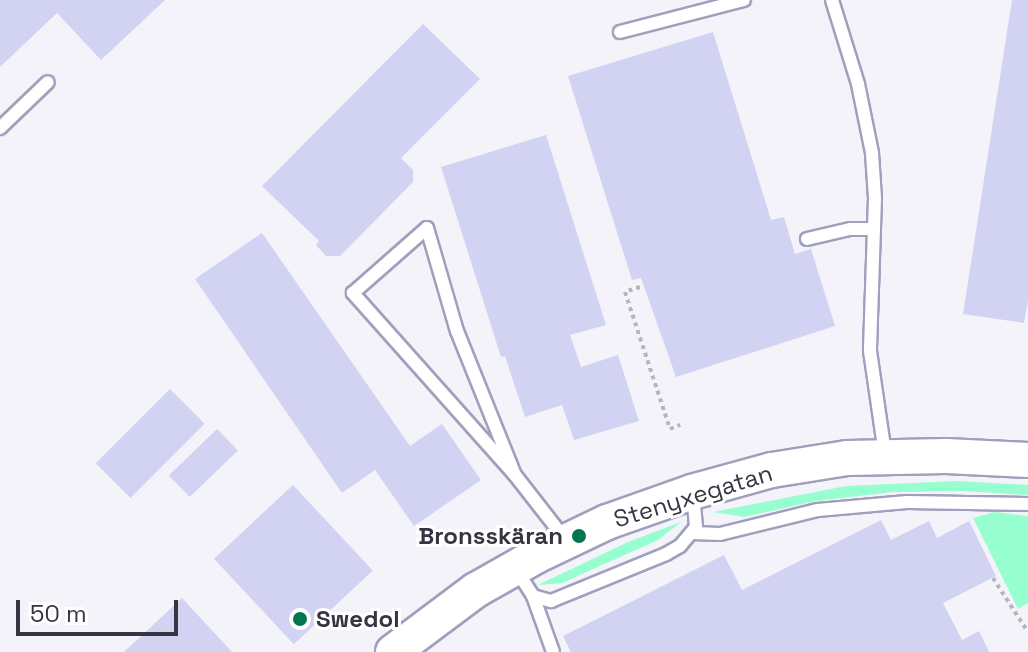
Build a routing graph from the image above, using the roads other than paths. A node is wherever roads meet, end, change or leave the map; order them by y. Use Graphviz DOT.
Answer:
graph roads {
  1 [pos="744,0"];
  2 [pos="832,0"];
  3 [pos="620,32"];
  4 [pos="48,82"];
  5 [pos="0,128"];
  6 [pos="873,229"];
  7 [pos="807,239"];
  8 [pos="886,457"];
  9 [pos="1028,460"];
  10 [pos="515,475"];
  11 [pos="692,492"];
  12 [pos="1028,504"];
  13 [pos="693,533"];
  14 [pos="567,541"];
  15 [pos="524,582"];
  16 [pos="393,652"];
  17 [pos="553,652"];
  1 -- 3 [label="lane"];
  2 -- 6 [label="lane"];
  4 -- 5 [label="lane"];
  6 -- 7 [label="lane"];
  6 -- 8 [label="lane"];
  8 -- 9 [label="street, Stenyxegatan"];
  8 -- 11 [label="street, Stenyxegatan"];
  10 -- 10 [label="lane"];
  10 -- 14 [label="lane"];
  11 -- 13 [label="lane"];
  11 -- 14 [label="street, Stenyxegatan"];
  12 -- 13 [label="lane"];
  13 -- 15 [label="lane"];
  14 -- 15 [label="street, Stenyxegatan"];
  15 -- 16 [label="street, Stenyxegatan"];
  15 -- 17 [label="lane"];
}
